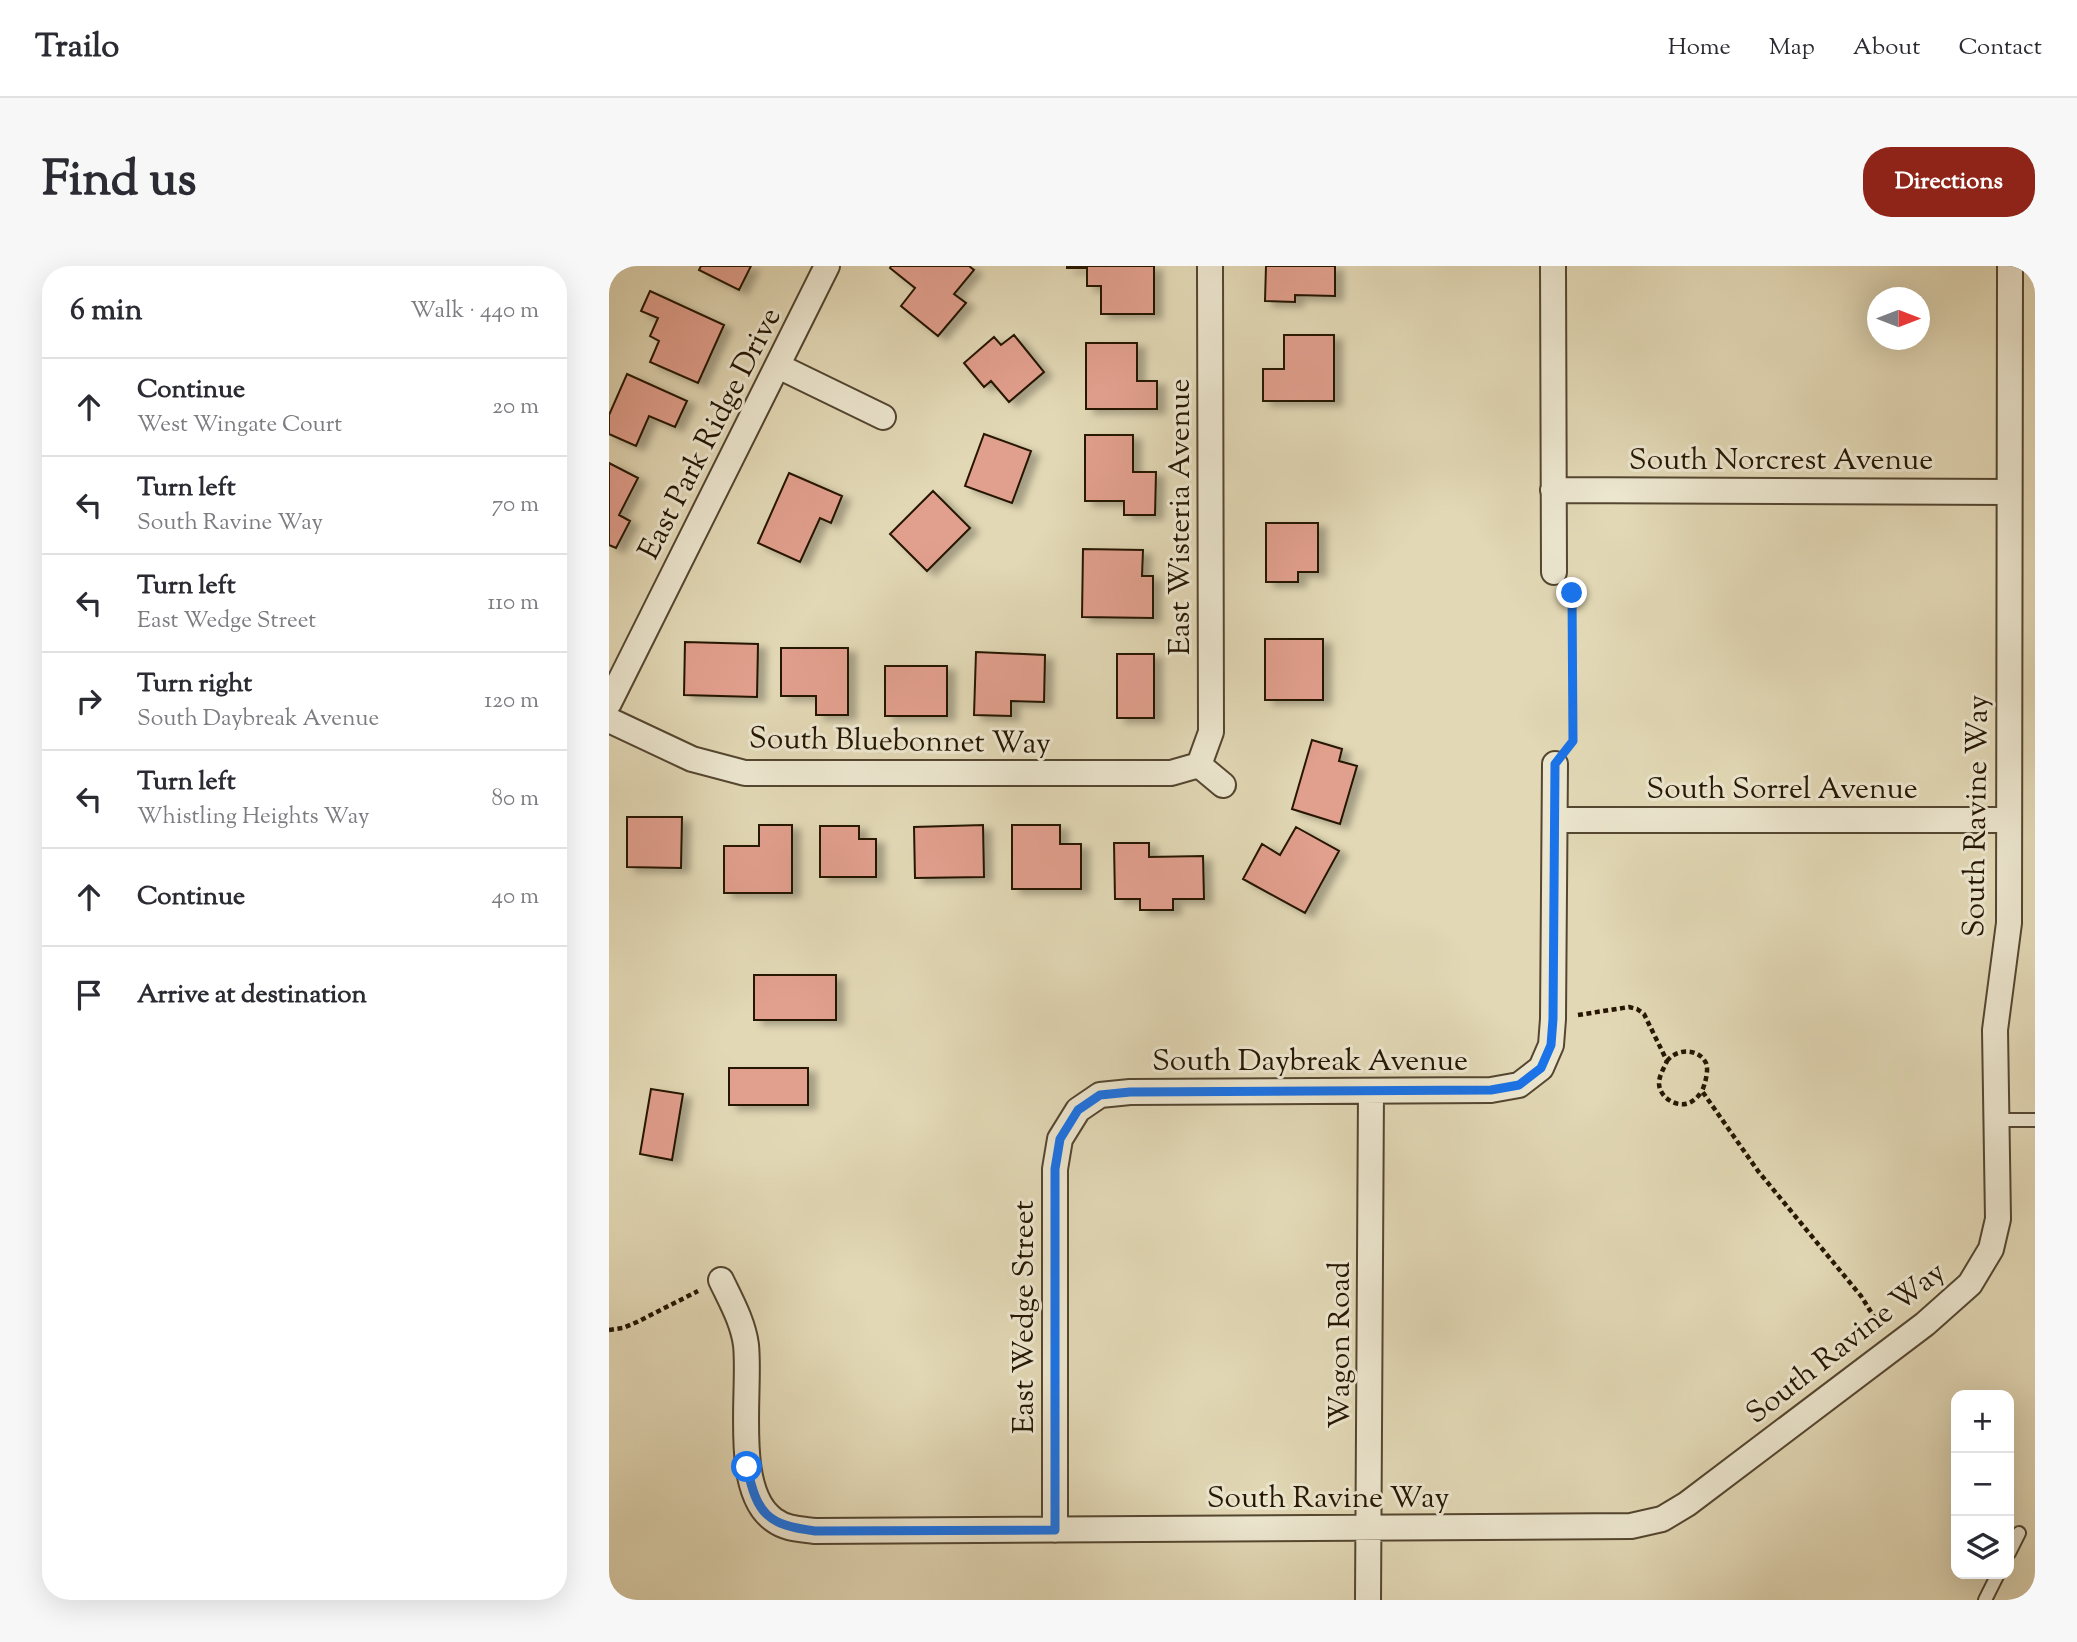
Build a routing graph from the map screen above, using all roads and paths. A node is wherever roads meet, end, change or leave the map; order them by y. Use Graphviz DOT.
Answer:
graph roads {
  1 [pos="827,266"];
  2 [pos="1209,266"];
  3 [pos="1553,266"];
  4 [pos="2010,266"];
  5 [pos="778,366"];
  6 [pos="883,417"];
  7 [pos="1553,490"];
  8 [pos="2009,492"];
  9 [pos="1554,572"];
  10 [pos="609,703"];
  11 [pos="609,720"];
  12 [pos="1555,764"];
  13 [pos="1199,765"];
  14 [pos="1223,785"];
  15 [pos="1555,820"];
  16 [pos="2009,820"];
  17 [pos="1553,1019"];
  18 [pos="1667,1061"];
  19 [pos="1371,1091"];
  20 [pos="1702,1091"];
  21 [pos="1078,1110"];
  22 [pos="1996,1120"];
  23 [pos="2035,1120"];
  24 [pos="721,1280"];
  25 [pos="609,1330"];
  26 [pos="1895,1347"];
  27 [pos="1370,1528"];
  28 [pos="1055,1530"];
  29 [pos="2019,1533"];
  30 [pos="2014,1542"];
  31 [pos="1996,1579"];
  32 [pos="1368,1600"];
  33 [pos="1985,1600"];
  1 -- 5 [label="street, East Park Ridge Drive"];
  2 -- 13 [label="street, East Wisteria Avenue"];
  3 -- 7 [label="street"];
  4 -- 8 [label="street, South Ravine Way"];
  5 -- 6 [label="street"];
  5 -- 10 [label="street, East Park Ridge Drive"];
  7 -- 8 [label="street, South Norcrest Avenue"];
  7 -- 9 [label="street"];
  8 -- 16 [label="street, South Ravine Way"];
  9 -- 12 [label="path"];
  11 -- 13 [label="street, South Bluebonnet Way"];
  12 -- 15 [label="street"];
  13 -- 14 [label="street"];
  15 -- 16 [label="street, South Sorrel Avenue"];
  15 -- 17 [label="street"];
  16 -- 22 [label="street, South Ravine Way"];
  17 -- 18 [label="path"];
  17 -- 19 [label="street, South Daybreak Avenue"];
  18 -- 20 [label="path"];
  18 -- 20 [label="path"];
  19 -- 21 [label="street, South Daybreak Avenue"];
  19 -- 27 [label="street, Wagon Road"];
  20 -- 26 [label="path"];
  21 -- 28 [label="street, East Wedge Street"];
  22 -- 23 [label="lane"];
  22 -- 26 [label="street, South Ravine Way"];
  24 -- 25 [label="path"];
  24 -- 28 [label="street, South Ravine Way"];
  26 -- 27 [label="street, South Ravine Way"];
  27 -- 28 [label="street, South Ravine Way"];
  27 -- 32 [label="street, Wagon Road"];
  29 -- 30 [label="lane"];
  31 -- 33 [label="lane"];
}
